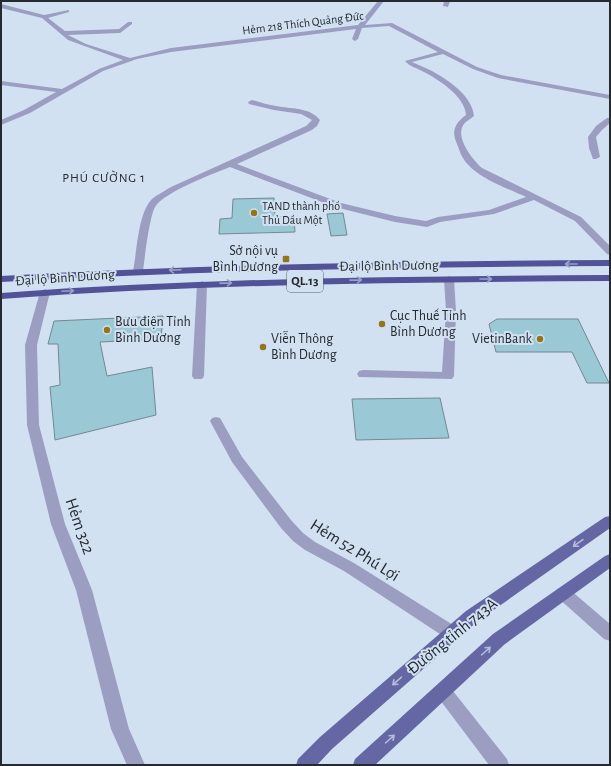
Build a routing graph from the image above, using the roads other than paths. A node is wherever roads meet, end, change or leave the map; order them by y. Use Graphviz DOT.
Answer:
graph roads {
  1 [pos="381,1"];
  2 [pos="1,6"];
  3 [pos="67,11"];
  4 [pos="371,14"];
  5 [pos="44,16"];
  6 [pos="130,23"];
  7 [pos="390,24"];
  8 [pos="360,27"];
  9 [pos="65,33"];
  10 [pos="355,39"];
  11 [pos="444,52"];
  12 [pos="129,60"];
  13 [pos="1,83"];
  14 [pos="62,91"];
  15 [pos="610,97"];
  16 [pos="252,102"];
  17 [pos="610,120"];
  18 [pos="1,123"];
  19 [pos="596,157"];
  20 [pos="231,164"];
  21 [pos="534,198"];
  22 [pos="610,252"];
  23 [pos="610,263"];
  24 [pos="138,271"];
  25 [pos="610,278"];
  26 [pos="1,279"];
  27 [pos="449,279"];
  28 [pos="202,284"];
  29 [pos="136,287"];
  30 [pos="45,292"];
  31 [pos="1,296"];
  32 [pos="363,374"];
  33 [pos="198,376"];
  34 [pos="216,421"];
  35 [pos="610,521"];
  36 [pos="610,560"];
  37 [pos="563,593"];
  38 [pos="452,633"];
  39 [pos="610,634"];
  40 [pos="443,691"];
  41 [pos="136,765"];
  42 [pos="305,765"];
  43 [pos="362,765"];
  44 [pos="500,765"];
  1 -- 4 [label="street"];
  2 -- 5 [label="street"];
  3 -- 5 [label="street"];
  4 -- 7 [label="street"];
  4 -- 8 [label="street"];
  5 -- 9 [label="street"];
  6 -- 9 [label="street"];
  7 -- 8 [label="street, Hẻm 218 Thích Quảng Đức"];
  7 -- 11 [label="street"];
  8 -- 10 [label="street"];
  8 -- 12 [label="street, Hẻm 218 Thích Quảng Đức"];
  9 -- 12 [label="street"];
  11 -- 15 [label="street"];
  11 -- 21 [label="street"];
  12 -- 14 [label="street, Hẻm 218 Thích Quảng Đức"];
  13 -- 14 [label="street"];
  14 -- 18 [label="street, Hẻm 218 Thích Quảng Đức"];
  16 -- 20 [label="street"];
  17 -- 19 [label="street"];
  20 -- 21 [label="street"];
  20 -- 24 [label="street"];
  21 -- 22 [label="street"];
  23 -- 24 [label="highway, Đại lộ Bình Dương / QL.13, one-way"];
  24 -- 26 [label="highway, Đại lộ Bình Dương / QL.13"];
  24 -- 29 [label="highway"];
  27 -- 25 [label="highway, Đại lộ Bình Dương / QL.13, one-way"];
  28 -- 27 [label="highway, Đại lộ Bình Dương / QL.13, one-way"];
  27 -- 32 [label="street"];
  28 -- 29 [label="highway, Đại lộ Bình Dương / QL.13"];
  28 -- 33 [label="street"];
  30 -- 29 [label="highway, Đại lộ Bình Dương / QL.13, one-way"];
  30 -- 31 [label="highway, Đại lộ Bình Dương / QL.13"];
  30 -- 41 [label="street, Hẻm 322"];
  34 -- 38 [label="street, Hẻm 52 Phú Lợi"];
  35 -- 38 [label="main road, Đường tỉnh 743A, one-way"];
  36 -- 37 [label="main road"];
  37 -- 39 [label="street"];
  40 -- 37 [label="main road, one-way"];
  38 -- 42 [label="main road, Đường tỉnh 743A, one-way"];
  43 -- 40 [label="main road, one-way"];
  40 -- 44 [label="street"];
}
